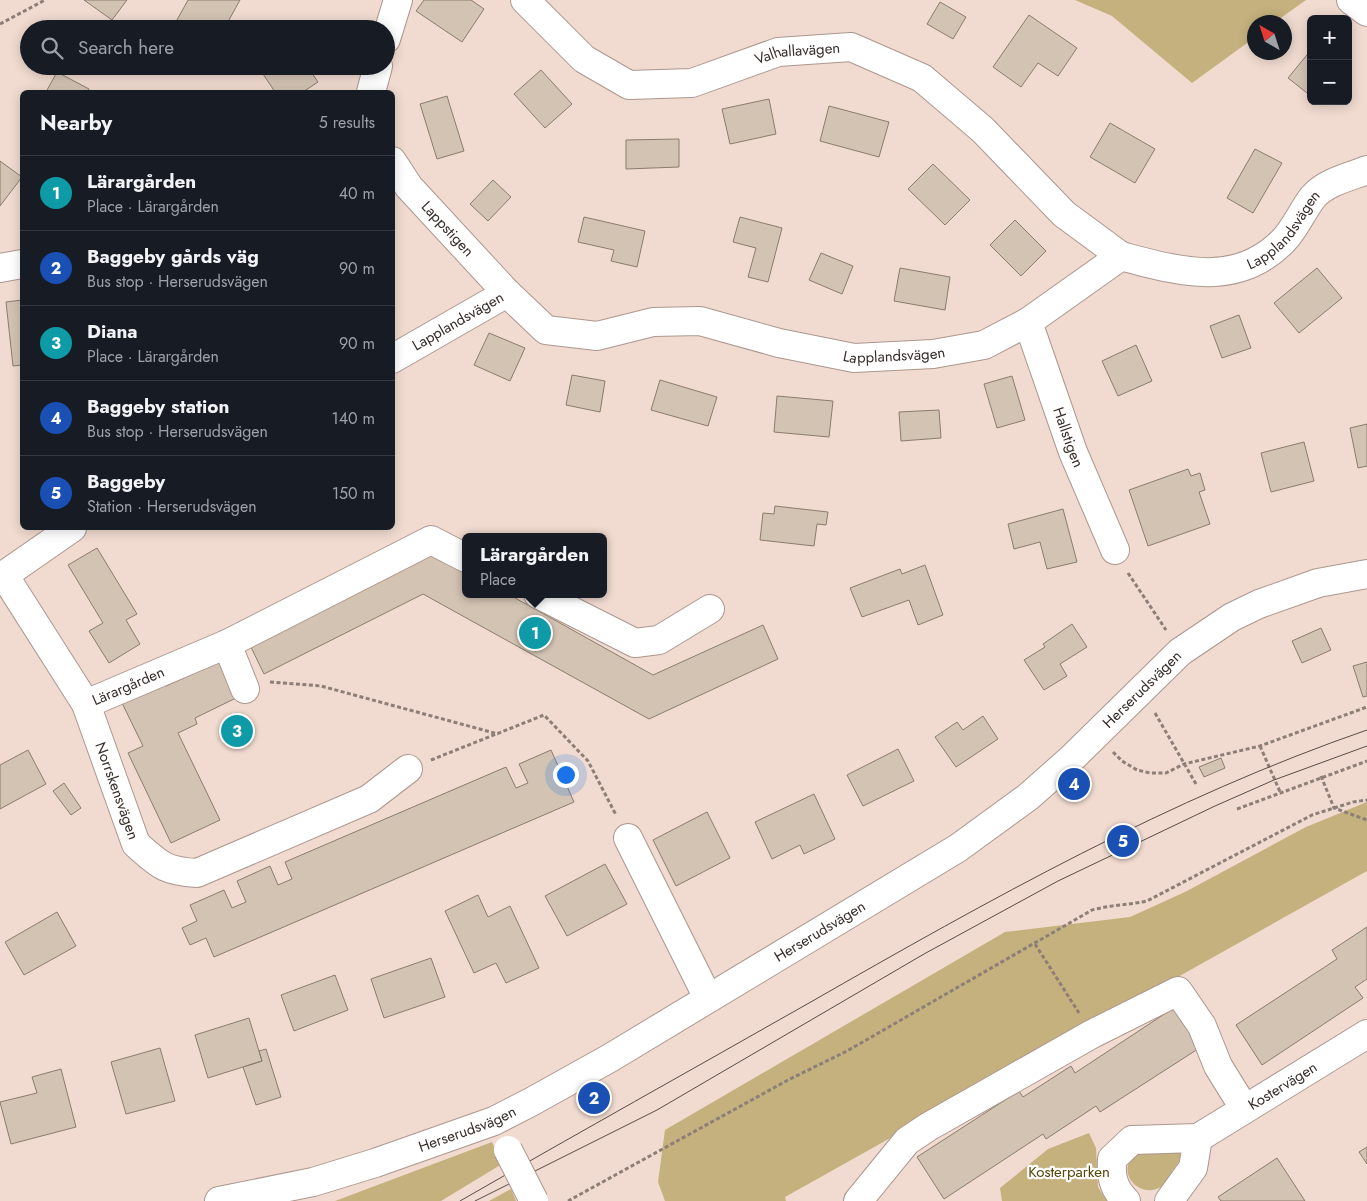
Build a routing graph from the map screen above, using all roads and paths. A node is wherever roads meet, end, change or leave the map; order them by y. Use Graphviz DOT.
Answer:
graph roads {
  1 [pos="46,0"];
  2 [pos="398,0"];
  3 [pos="525,0"];
  4 [pos="1351,0"];
  5 [pos="1367,12"];
  6 [pos="392,20"];
  7 [pos="0,24"];
  8 [pos="376,75"];
  9 [pos="372,90"];
  10 [pos="395,165"];
  11 [pos="1367,170"];
  12 [pos="1121,256"];
  13 [pos="20,264"];
  14 [pos="0,268"];
  15 [pos="506,293"];
  16 [pos="1028,322"];
  17 [pos="395,357"];
  18 [pos="69,530"];
  19 [pos="462,556"];
  20 [pos="1119,558"];
  21 [pos="1367,574"];
  22 [pos="2,577"];
  23 [pos="546,598"];
  24 [pos="710,609"];
  25 [pos="227,644"];
  26 [pos="1180,652"];
  27 [pos="245,689"];
  28 [pos="1140,690"];
  29 [pos="86,704"];
  30 [pos="1367,707"];
  31 [pos="498,734"];
  32 [pos="1108,746"];
  33 [pos="1260,746"];
  34 [pos="1367,762"];
  35 [pos="1184,764"];
  36 [pos="408,769"];
  37 [pos="1321,776"];
  38 [pos="1196,784"];
  39 [pos="1281,794"];
  40 [pos="1367,800"];
  41 [pos="1334,808"];
  42 [pos="1237,809"];
  43 [pos="1367,820"];
  44 [pos="628,838"];
  45 [pos="1035,944"];
  46 [pos="708,998"];
  47 [pos="1092,1034"];
  48 [pos="1367,1034"];
  49 [pos="1244,1108"];
  50 [pos="494,1121"];
  51 [pos="1198,1138"];
  52 [pos="219,1201"];
  53 [pos="534,1201"];
  54 [pos="568,1201"];
  55 [pos="858,1201"];
  56 [pos="1126,1201"];
  57 [pos="1169,1201"];
  1 -- 7 [label="path"];
  2 -- 6 [label="street"];
  3 -- 12 [label="street, Valhallavägen"];
  4 -- 5 [label="street"];
  8 -- 9 [label="street"];
  10 -- 15 [label="street, Lappstigen"];
  11 -- 12 [label="street, Lapplandsvägen"];
  12 -- 16 [label="street, Lapplandsvägen"];
  13 -- 14 [label="street"];
  15 -- 16 [label="street, Lapplandsvägen"];
  15 -- 17 [label="street, Lapplandsvägen"];
  16 -- 20 [label="street, Hallstigen"];
  18 -- 22 [label="street"];
  19 -- 25 [label="street, Lärargården"];
  20 -- 26 [label="path"];
  21 -- 26 [label="street, Herserudsvägen"];
  22 -- 29 [label="street, Norrskensvägen"];
  23 -- 24 [label="street"];
  25 -- 27 [label="street"];
  25 -- 29 [label="street, Lärargården"];
  26 -- 28 [label="street, Herserudsvägen"];
  27 -- 31 [label="path"];
  28 -- 35 [label="path"];
  28 -- 46 [label="street, Herserudsvägen"];
  29 -- 36 [label="street, Norrskensvägen"];
  30 -- 33 [label="path"];
  31 -- 36 [label="path"];
  31 -- 44 [label="path"];
  32 -- 35 [label="path"];
  33 -- 35 [label="path"];
  33 -- 39 [label="path"];
  34 -- 37 [label="path"];
  35 -- 38 [label="path"];
  37 -- 39 [label="path"];
  37 -- 41 [label="path"];
  39 -- 42 [label="path"];
  40 -- 41 [label="path"];
  41 -- 43 [label="path"];
  41 -- 45 [label="path"];
  44 -- 46 [label="street"];
  45 -- 47 [label="path"];
  45 -- 54 [label="path"];
  46 -- 50 [label="street, Herserudsvägen"];
  47 -- 49 [label="street"];
  47 -- 55 [label="street"];
  48 -- 49 [label="street, Kostervägen"];
  49 -- 51 [label="street, Kostervägen"];
  50 -- 52 [label="street, Herserudsvägen"];
  50 -- 53 [label="street, bridge"];
  51 -- 56 [label="street"];
  51 -- 57 [label="street"];
}
